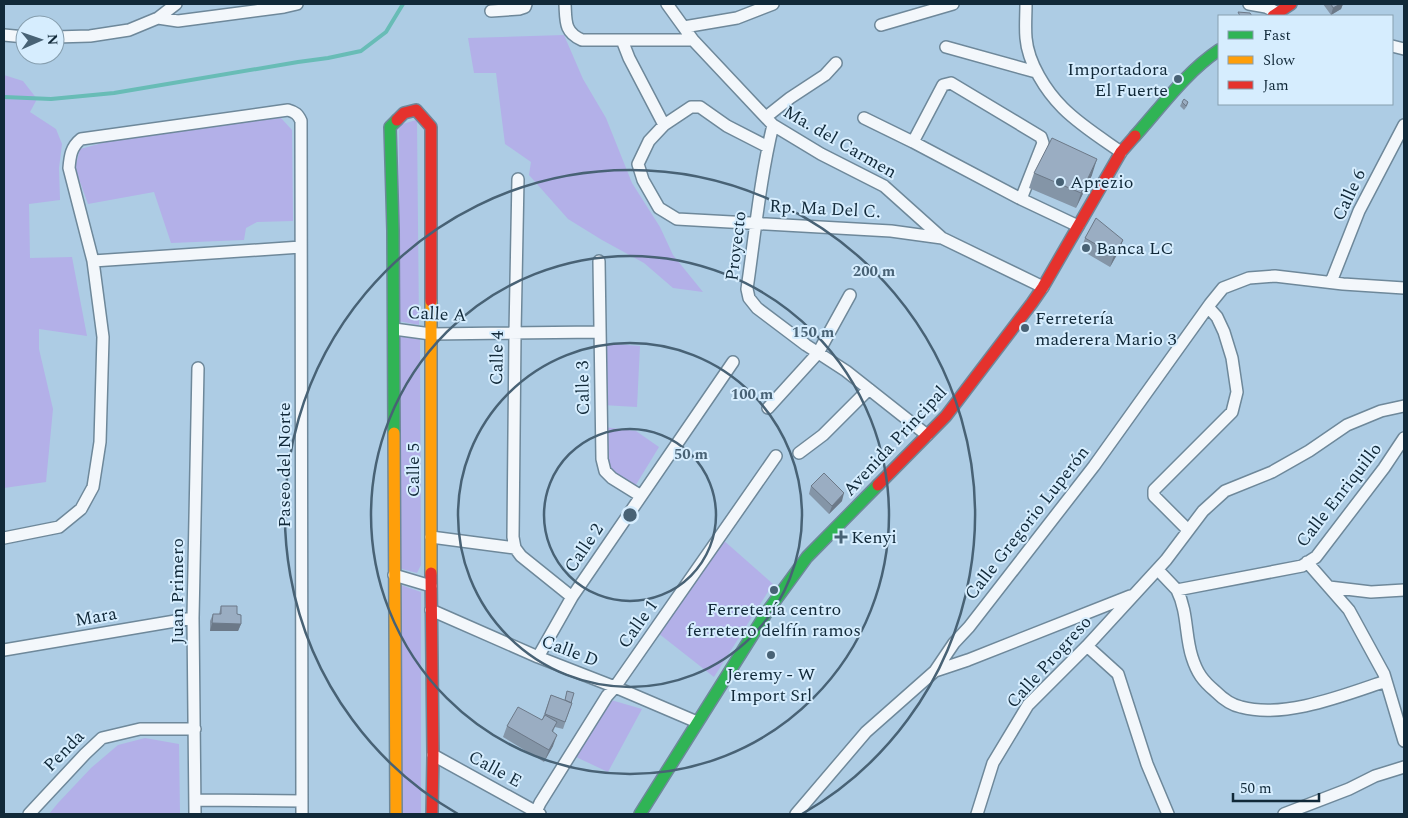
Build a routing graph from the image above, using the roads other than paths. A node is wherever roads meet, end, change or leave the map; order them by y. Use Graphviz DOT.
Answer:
graph roads {
  1 [pos="176,4"];
  2 [pos="297,4"];
  3 [pos="526,4"];
  4 [pos="566,4"];
  5 [pos="667,4"];
  6 [pos="773,4"];
  7 [pos="951,4"];
  8 [pos="1026,4"];
  9 [pos="1249,4"];
  10 [pos="1291,4"];
  11 [pos="491,11"];
  12 [pos="1275,15"];
  13 [pos="158,18"];
  14 [pos="881,25"];
  15 [pos="684,27"];
  16 [pos="65,37"];
  17 [pos="622,40"];
  18 [pos="693,40"];
  19 [pos="946,47"];
  20 [pos="1218,51"];
  21 [pos="836,63"];
  22 [pos="1036,72"];
  23 [pos="864,118"];
  24 [pos="769,121"];
  25 [pos="664,125"];
  26 [pos="1404,125"];
  27 [pos="913,142"];
  28 [pos="768,146"];
  29 [pos="1121,152"];
  30 [pos="518,180"];
  31 [pos="1021,199"];
  32 [pos="756,223"];
  33 [pos="1078,226"];
  34 [pos="942,238"];
  35 [pos="301,247"];
  36 [pos="93,261"];
  37 [pos="600,261"];
  38 [pos="1332,282"];
  39 [pos="1043,287"];
  40 [pos="1404,288"];
  41 [pos="850,295"];
  42 [pos="1208,307"];
  43 [pos="394,329"];
  44 [pos="600,332"];
  45 [pos="515,333"];
  46 [pos="431,334"];
  47 [pos="818,353"];
  48 [pos="733,362"];
  49 [pos="198,368"];
  50 [pos="869,389"];
  51 [pos="1404,406"];
  52 [pos="768,408"];
  53 [pos="927,436"];
  54 [pos="1404,438"];
  55 [pos="799,453"];
  56 [pos="776,456"];
  57 [pos="640,496"];
  58 [pos="1188,530"];
  59 [pos="431,537"];
  60 [pos="4,538"];
  61 [pos="514,542"];
  62 [pos="1307,562"];
  63 [pos="1158,570"];
  64 [pos="394,575"];
  65 [pos="431,586"];
  66 [pos="1329,587"];
  67 [pos="1176,590"];
  68 [pos="1404,590"];
  69 [pos="1134,594"];
  70 [pos="572,597"];
  71 [pos="431,610"];
  72 [pos="193,618"];
  73 [pos="1087,646"];
  74 [pos="4,650"];
  75 [pos="538,657"];
  76 [pos="935,671"];
  77 [pos="1386,681"];
  78 [pos="616,687"];
  79 [pos="697,722"];
  80 [pos="195,729"];
  81 [pos="1404,741"];
  82 [pos="433,755"];
  83 [pos="1404,767"];
  84 [pos="195,800"];
  85 [pos="302,801"];
  86 [pos="537,813"];
  87 [pos="29,814"];
  88 [pos="195,814"];
  89 [pos="302,814"];
  90 [pos="396,814"];
  91 [pos="432,814"];
  92 [pos="640,814"];
  93 [pos="796,814"];
  94 [pos="977,814"];
  95 [pos="1168,814"];
  96 [pos="1284,814"];
  1 -- 13 [label="street"];
  2 -- 13 [label="street"];
  3 -- 11 [label="street"];
  4 -- 17 [label="street"];
  5 -- 15 [label="street, Ma. del Carmen"];
  6 -- 15 [label="street"];
  7 -- 14 [label="street"];
  8 -- 22 [label="street"];
  9 -- 12 [label="street"];
  10 -- 12 [label="street"];
  13 -- 16 [label="street"];
  15 -- 18 [label="street, Ma. del Carmen"];
  17 -- 18 [label="street"];
  17 -- 25 [label="street"];
  18 -- 24 [label="street, Ma. del Carmen"];
  19 -- 22 [label="street"];
  20 -- 29 [label="street, Avenida Principal"];
  21 -- 24 [label="street"];
  22 -- 29 [label="street"];
  23 -- 27 [label="street"];
  24 -- 28 [label="street, Proyecto"];
  24 -- 34 [label="street, Ma. del Carmen"];
  25 -- 28 [label="street"];
  25 -- 32 [label="street, Rp. Ma Del C."];
  26 -- 38 [label="street, Calle 6"];
  27 -- 31 [label="street"];
  27 -- 31 [label="street"];
  28 -- 32 [label="street, Proyecto"];
  29 -- 33 [label="street, Avenida Principal"];
  30 -- 45 [label="street, Calle 4"];
  31 -- 33 [label="street"];
  32 -- 34 [label="street, Rp. Ma Del C."];
  32 -- 47 [label="street, Proyecto"];
  33 -- 39 [label="street, Avenida Principal"];
  34 -- 39 [label="street"];
  35 -- 36 [label="street"];
  35 -- 36 [label="street, Paseo del Norte"];
  35 -- 85 [label="street, Paseo del Norte"];
  36 -- 60 [label="street"];
  37 -- 44 [label="street, Calle 3"];
  38 -- 40 [label="street, Calle Gregorio Luperón"];
  38 -- 42 [label="street, Calle Gregorio Luperón"];
  39 -- 53 [label="street, Avenida Principal"];
  41 -- 47 [label="street"];
  42 -- 58 [label="street"];
  42 -- 76 [label="street, Calle Gregorio Luperón"];
  43 -- 46 [label="street, Calle A"];
  43 -- 46 [label="street, Calle 5"];
  43 -- 64 [label="street"];
  44 -- 45 [label="street, Calle A"];
  44 -- 57 [label="street, Calle 3"];
  45 -- 46 [label="street, Calle A"];
  45 -- 61 [label="street, Calle 4"];
  46 -- 59 [label="street, Calle 5"];
  47 -- 50 [label="street, Proyecto"];
  47 -- 52 [label="street"];
  48 -- 57 [label="street, Calle 2"];
  49 -- 72 [label="street, Juan Primero"];
  50 -- 53 [label="street, Proyecto"];
  50 -- 55 [label="street"];
  51 -- 58 [label="street, Calle Progreso"];
  53 -- 79 [label="street, Avenida Principal"];
  54 -- 62 [label="street, Calle Enriquillo"];
  56 -- 78 [label="street, Calle 1"];
  57 -- 70 [label="street, Calle 2"];
  58 -- 63 [label="street, Calle Progreso"];
  59 -- 61 [label="street"];
  59 -- 65 [label="street, Calle 5"];
  61 -- 70 [label="street"];
  62 -- 66 [label="street"];
  62 -- 67 [label="street, Calle Enriquillo"];
  63 -- 67 [label="street"];
  63 -- 69 [label="street, Calle Progreso"];
  64 -- 65 [label="street"];
  64 -- 90 [label="street"];
  65 -- 71 [label="street, Calle 5"];
  66 -- 68 [label="street"];
  66 -- 77 [label="street"];
  67 -- 77 [label="street"];
  69 -- 73 [label="street, Calle Progreso"];
  69 -- 76 [label="street"];
  70 -- 75 [label="street, Calle 2"];
  71 -- 75 [label="street, Calle D"];
  71 -- 82 [label="street, Calle 5"];
  72 -- 74 [label="street, Mara"];
  72 -- 80 [label="street, Juan Primero"];
  73 -- 94 [label="street, Calle Progreso"];
  73 -- 95 [label="street"];
  75 -- 78 [label="street, Calle D"];
  76 -- 93 [label="street, Calle Gregorio Luperón"];
  77 -- 81 [label="street"];
  78 -- 79 [label="street, Calle D"];
  78 -- 86 [label="street, Calle 1"];
  79 -- 92 [label="street, Avenida Principal"];
  80 -- 84 [label="street, Juan Primero"];
  80 -- 87 [label="street, Penda"];
  82 -- 86 [label="street, Calle E"];
  82 -- 91 [label="street, Calle 5"];
  83 -- 96 [label="street"];
  84 -- 85 [label="street"];
  84 -- 88 [label="street, Juan Primero"];
  85 -- 89 [label="street, Paseo del Norte"];
}
